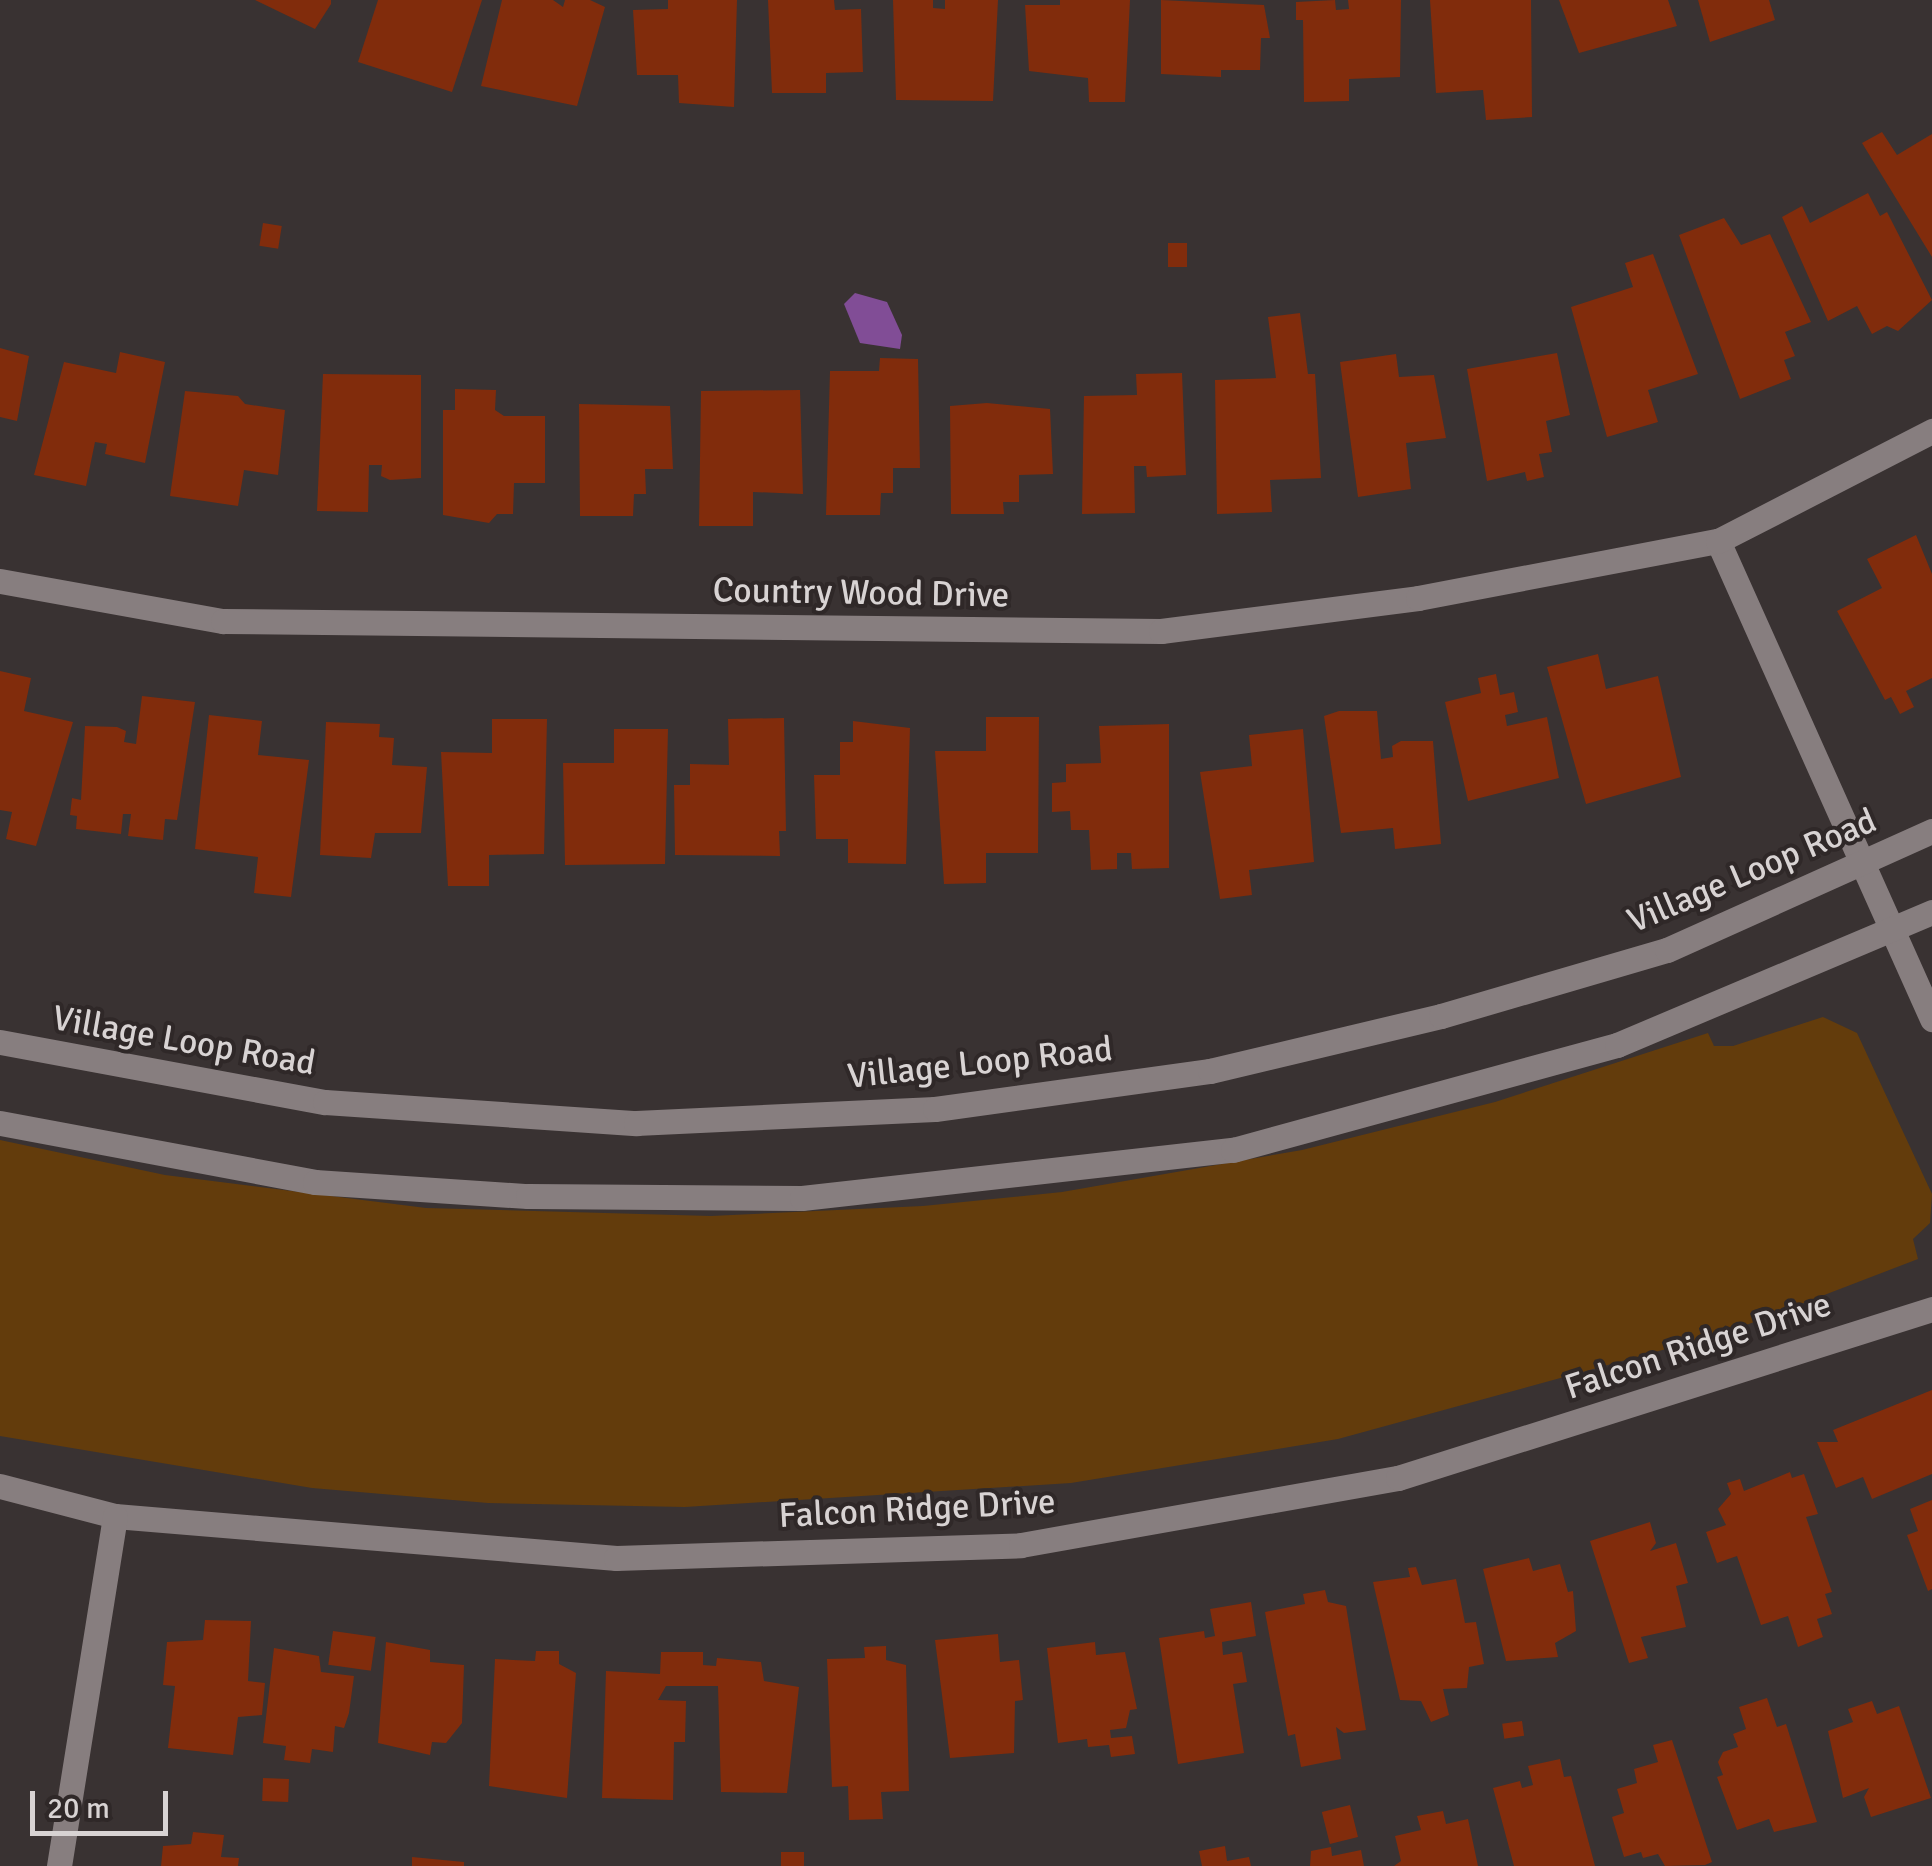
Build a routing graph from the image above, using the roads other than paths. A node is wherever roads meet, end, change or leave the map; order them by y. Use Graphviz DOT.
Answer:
graph roads {
  1 [pos="1932,430"];
  2 [pos="1718,541"];
  3 [pos="0,581"];
  4 [pos="1932,831"];
  5 [pos="1864,865"];
  6 [pos="1932,912"];
  7 [pos="1895,931"];
  8 [pos="1932,1019"];
  9 [pos="0,1042"];
  10 [pos="0,1123"];
  11 [pos="1932,1309"];
  12 [pos="0,1486"];
  13 [pos="114,1516"];
  14 [pos="59,1866"];
  1 -- 2 [label="street, Country Wood Drive"];
  2 -- 3 [label="street, Country Wood Drive"];
  2 -- 5 [label="street"];
  4 -- 5 [label="street, Village Loop Road"];
  5 -- 7 [label="street"];
  5 -- 9 [label="street, Village Loop Road"];
  6 -- 7 [label="street"];
  7 -- 8 [label="street"];
  7 -- 10 [label="street"];
  11 -- 13 [label="street, Falcon Ridge Drive"];
  12 -- 13 [label="street, Falcon Ridge Drive"];
  13 -- 14 [label="street"];
}
